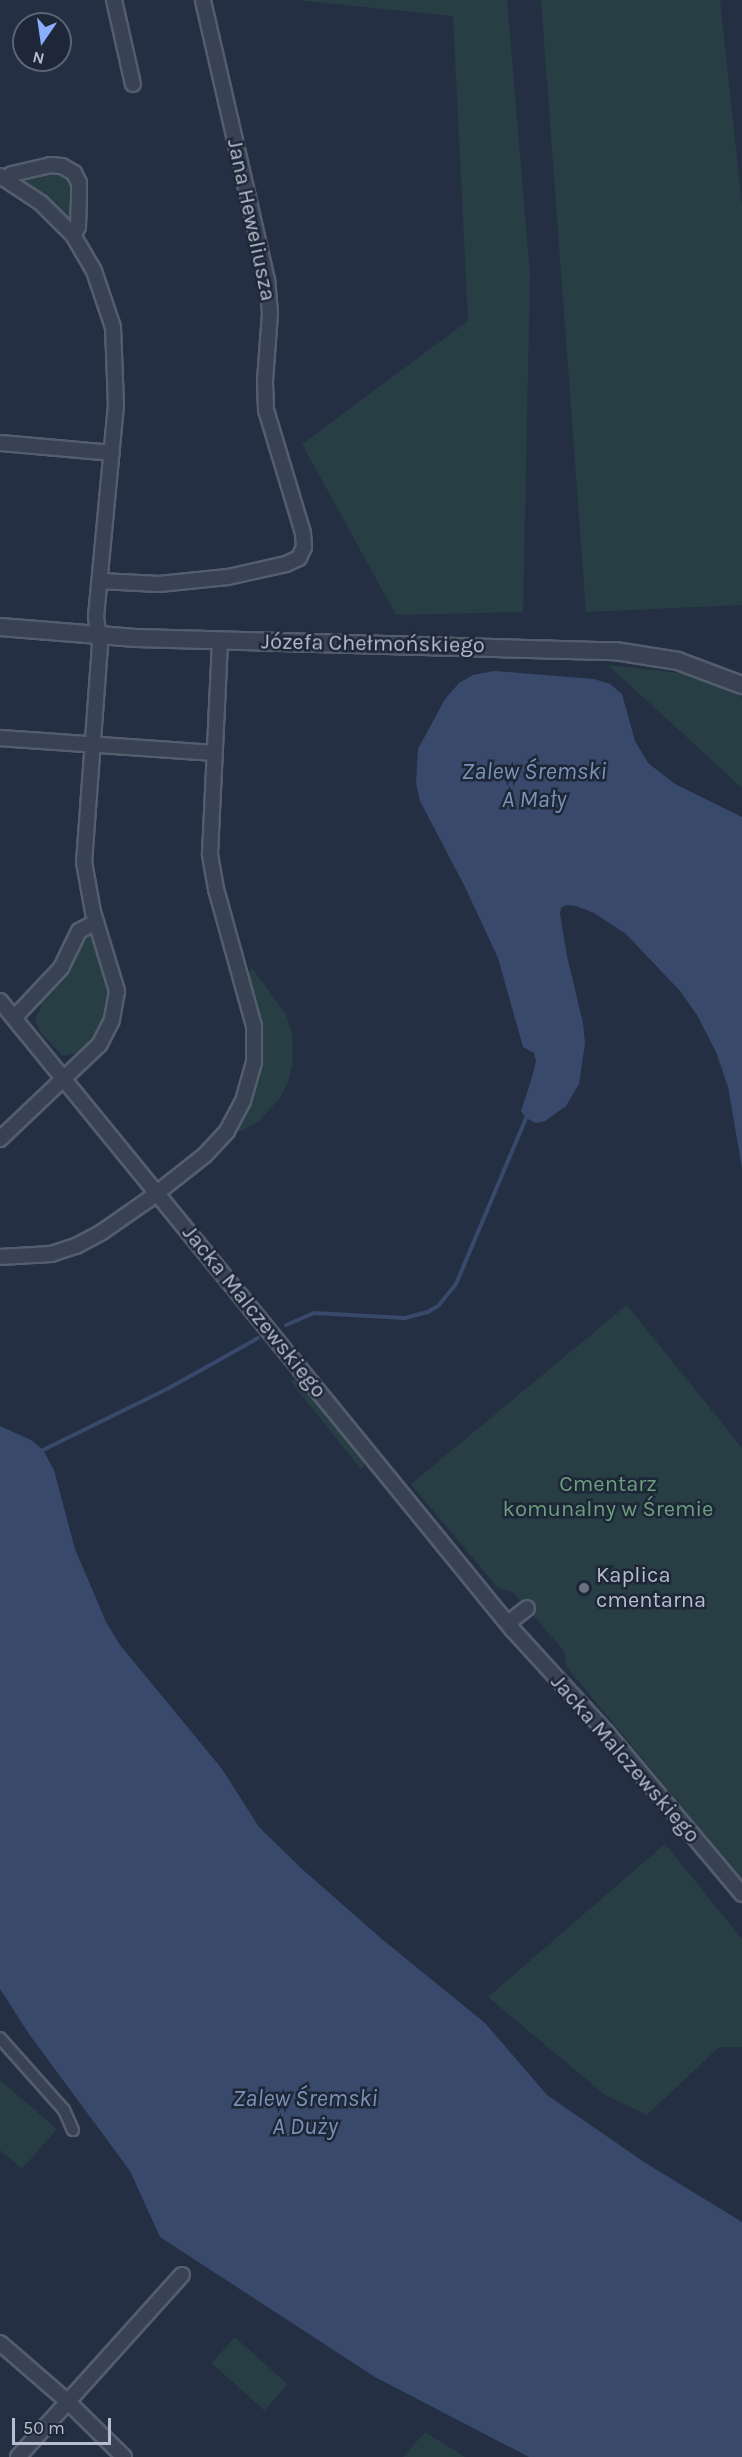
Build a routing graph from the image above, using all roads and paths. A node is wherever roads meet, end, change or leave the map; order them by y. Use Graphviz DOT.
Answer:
graph roads {
  1 [pos="114,0"];
  2 [pos="203,0"];
  3 [pos="133,84"];
  4 [pos="3,178"];
  5 [pos="73,235"];
  6 [pos="0,443"];
  7 [pos="112,453"];
  8 [pos="100,581"];
  9 [pos="0,627"];
  10 [pos="98,637"];
  11 [pos="220,641"];
  12 [pos="742,685"];
  13 [pos="0,738"];
  14 [pos="93,746"];
  15 [pos="214,753"];
  16 [pos="96,922"];
  17 [pos="0,1001"];
  18 [pos="14,1018"];
  19 [pos="63,1078"];
  20 [pos="0,1138"];
  21 [pos="157,1193"];
  22 [pos="0,1257"];
  23 [pos="527,1608"];
  24 [pos="508,1623"];
  25 [pos="742,1894"];
  26 [pos="0,2038"];
  27 [pos="73,2130"];
  28 [pos="182,2275"];
  29 [pos="0,2343"];
  30 [pos="67,2401"];
  31 [pos="18,2457"];
  32 [pos="124,2457"];
  1 -- 3 [label="street"];
  2 -- 8 [label="street, Jana Heweliusza"];
  4 -- 5 [label="street"];
  4 -- 5 [label="street"];
  5 -- 7 [label="street"];
  6 -- 7 [label="street"];
  7 -- 8 [label="street"];
  8 -- 10 [label="street"];
  9 -- 10 [label="street, Józefa Chełmońskiego"];
  10 -- 11 [label="street, Józefa Chełmońskiego"];
  10 -- 14 [label="street"];
  11 -- 12 [label="street, Józefa Chełmońskiego"];
  11 -- 15 [label="street"];
  13 -- 14 [label="street"];
  14 -- 15 [label="street"];
  14 -- 16 [label="street"];
  15 -- 21 [label="street"];
  16 -- 18 [label="street"];
  16 -- 19 [label="street"];
  17 -- 18 [label="street, Jacka Malczewskiego"];
  18 -- 19 [label="street, Jacka Malczewskiego"];
  19 -- 20 [label="street"];
  19 -- 21 [label="street, Jacka Malczewskiego"];
  21 -- 22 [label="street"];
  21 -- 24 [label="street, Jacka Malczewskiego"];
  23 -- 24 [label="street"];
  24 -- 25 [label="street, Jacka Malczewskiego"];
  26 -- 27 [label="street"];
  28 -- 30 [label="street"];
  29 -- 30 [label="street"];
  30 -- 31 [label="street"];
  30 -- 32 [label="street"];
}
